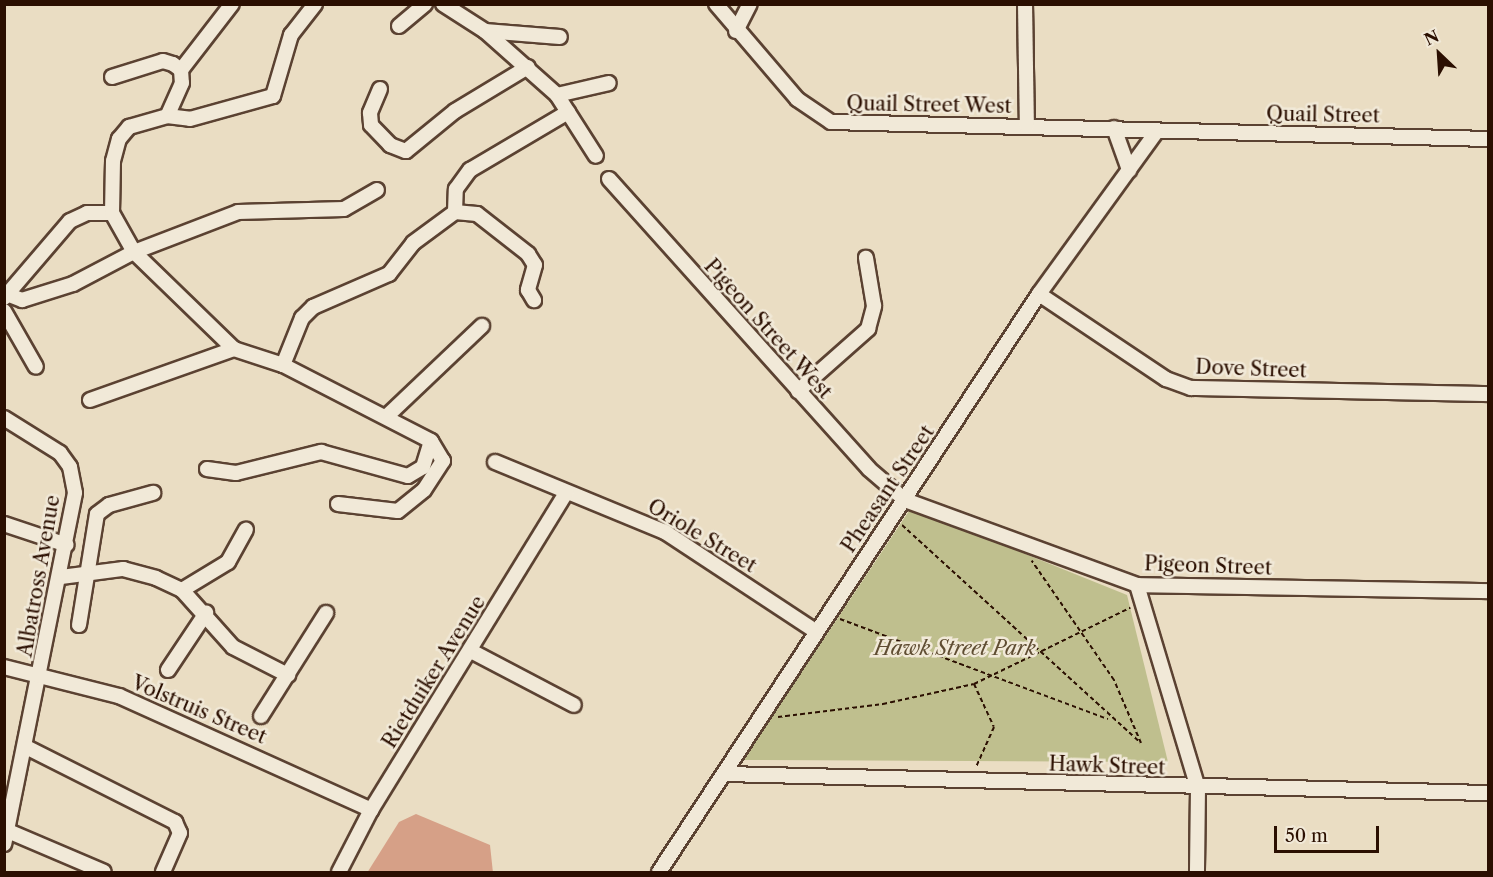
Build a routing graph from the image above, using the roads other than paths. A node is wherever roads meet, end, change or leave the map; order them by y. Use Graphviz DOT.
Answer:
graph roads {
  1 [pos="232,4"];
  2 [pos="315,4"];
  3 [pos="425,4"];
  4 [pos="443,4"];
  5 [pos="716,4"];
  6 [pos="750,4"];
  7 [pos="1025,4"];
  8 [pos="399,26"];
  9 [pos="485,31"];
  10 [pos="736,31"];
  11 [pos="560,37"];
  12 [pos="528,67"];
  13 [pos="181,70"];
  14 [pos="112,77"];
  15 [pos="609,83"];
  16 [pos="380,89"];
  17 [pos="557,95"];
  18 [pos="568,112"];
  19 [pos="167,116"];
  20 [pos="1027,126"];
  21 [pos="1114,128"];
  22 [pos="1156,131"];
  23 [pos="1488,139"];
  24 [pos="596,156"];
  25 [pos="1129,170"];
  26 [pos="609,179"];
  27 [pos="377,190"];
  28 [pos="455,212"];
  29 [pos="112,213"];
  30 [pos="134,252"];
  31 [pos="866,258"];
  32 [pos="1040,294"];
  33 [pos="8,297"];
  34 [pos="534,300"];
  35 [pos="4,311"];
  36 [pos="482,326"];
  37 [pos="234,349"];
  38 [pos="283,365"];
  39 [pos="36,367"];
  40 [pos="798,391"];
  41 [pos="1488,394"];
  42 [pos="90,400"];
  43 [pos="387,416"];
  44 [pos="4,418"];
  45 [pos="432,441"];
  46 [pos="495,462"];
  47 [pos="207,469"];
  48 [pos="153,493"];
  49 [pos="566,494"];
  50 [pos="905,500"];
  51 [pos="338,504"];
  52 [pos="4,524"];
  53 [pos="246,530"];
  54 [pos="67,544"];
  55 [pos="91,574"];
  56 [pos="61,576"];
  57 [pos="1137,585"];
  58 [pos="182,590"];
  59 [pos="1488,591"];
  60 [pos="206,613"];
  61 [pos="326,613"];
  62 [pos="80,625"];
  63 [pos="815,631"];
  64 [pos="471,651"];
  65 [pos="4,667"];
  66 [pos="168,670"];
  67 [pos="288,675"];
  68 [pos="40,678"];
  69 [pos="574,705"];
  70 [pos="261,716"];
  71 [pos="28,748"];
  72 [pos="725,774"];
  73 [pos="1198,788"];
  74 [pos="1488,793"];
  75 [pos="371,810"];
  76 [pos="6,838"];
  77 [pos="81,868"];
  78 [pos="104,873"];
  79 [pos="163,873"];
  80 [pos="339,873"];
  81 [pos="658,873"];
  82 [pos="1197,873"];
  1 -- 13 [label="street"];
  2 -- 19 [label="street"];
  3 -- 8 [label="street"];
  4 -- 9 [label="street"];
  5 -- 10 [label="street, Quail Street West"];
  6 -- 10 [label="street"];
  7 -- 20 [label="street"];
  9 -- 11 [label="street"];
  9 -- 12 [label="street"];
  10 -- 20 [label="street, Quail Street West"];
  12 -- 16 [label="street"];
  12 -- 17 [label="street"];
  13 -- 14 [label="street"];
  13 -- 19 [label="street"];
  15 -- 17 [label="street"];
  17 -- 18 [label="street"];
  18 -- 24 [label="street"];
  18 -- 28 [label="street"];
  19 -- 29 [label="street"];
  20 -- 21 [label="street, Quail Street West"];
  21 -- 22 [label="street, Quail Street West"];
  21 -- 25 [label="street"];
  22 -- 23 [label="street, Quail Street"];
  22 -- 25 [label="street, Pheasant Street"];
  25 -- 32 [label="street, Pheasant Street"];
  26 -- 40 [label="street, Pigeon Street West"];
  27 -- 30 [label="street"];
  28 -- 34 [label="street"];
  28 -- 38 [label="street"];
  29 -- 30 [label="street"];
  29 -- 33 [label="street"];
  30 -- 33 [label="street"];
  30 -- 37 [label="street"];
  31 -- 40 [label="street"];
  32 -- 41 [label="street, Dove Street"];
  32 -- 50 [label="street, Pheasant Street"];
  35 -- 39 [label="street"];
  36 -- 43 [label="street"];
  37 -- 38 [label="street"];
  37 -- 42 [label="street"];
  38 -- 43 [label="street"];
  40 -- 50 [label="street, Pigeon Street West"];
  43 -- 45 [label="street"];
  44 -- 54 [label="street, Albatross Avenue"];
  45 -- 47 [label="street"];
  45 -- 51 [label="street"];
  46 -- 49 [label="street, Oriole Street"];
  48 -- 55 [label="street"];
  49 -- 63 [label="street, Oriole Street"];
  49 -- 64 [label="street, Rietduiker Avenue"];
  50 -- 57 [label="street, Pigeon Street"];
  50 -- 63 [label="street, Pheasant Street"];
  52 -- 54 [label="street"];
  53 -- 58 [label="street"];
  54 -- 56 [label="street, Albatross Avenue"];
  55 -- 56 [label="street"];
  55 -- 58 [label="street"];
  55 -- 62 [label="street"];
  56 -- 68 [label="street, Albatross Avenue"];
  57 -- 59 [label="street, Pigeon Street"];
  57 -- 73 [label="street"];
  58 -- 60 [label="street"];
  60 -- 66 [label="street"];
  60 -- 67 [label="street"];
  61 -- 67 [label="street"];
  63 -- 72 [label="street, Pheasant Street"];
  64 -- 69 [label="street"];
  64 -- 75 [label="street, Rietduiker Avenue"];
  65 -- 68 [label="street, Volstruis Street"];
  67 -- 70 [label="street"];
  68 -- 71 [label="street, Albatross Avenue"];
  68 -- 75 [label="street, Volstruis Street"];
  71 -- 76 [label="street, Albatross Avenue"];
  71 -- 79 [label="street"];
  72 -- 73 [label="street, Hawk Street"];
  72 -- 81 [label="street, Pheasant Street"];
  73 -- 74 [label="street, Hawk Street"];
  73 -- 82 [label="street"];
  75 -- 80 [label="street, Rietduiker Avenue"];
  76 -- 77 [label="street"];
  77 -- 78 [label="street"];
}
